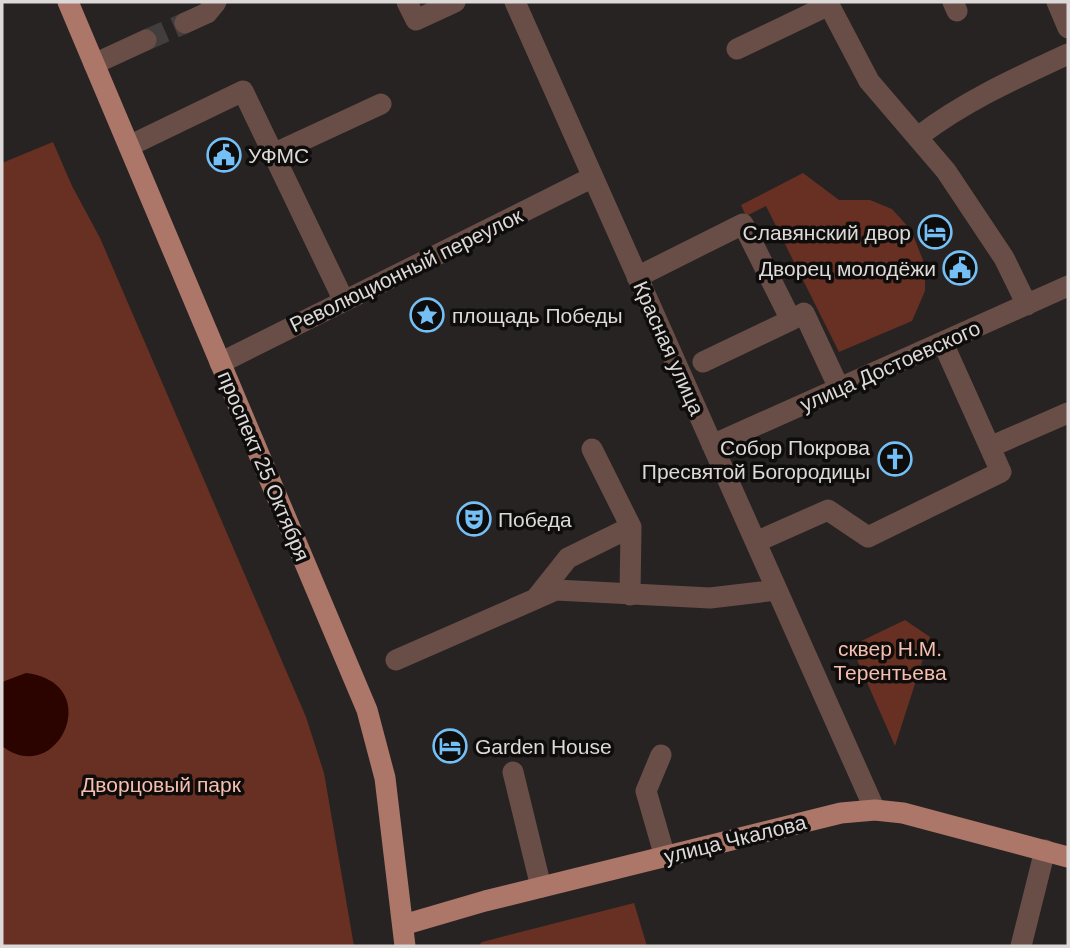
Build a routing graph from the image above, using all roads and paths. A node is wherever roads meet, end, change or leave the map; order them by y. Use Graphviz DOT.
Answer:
graph roads {
  1 [pos="68,2"];
  2 [pos="216,2"];
  3 [pos="407,2"];
  4 [pos="455,2"];
  5 [pos="515,2"];
  6 [pos="1057,2"];
  7 [pos="185,23"];
  8 [pos="1068,28"];
  9 [pos="146,40"];
  10 [pos="737,49"];
  11 [pos="1068,54"];
  12 [pos="94,64"];
  13 [pos="381,104"];
  14 [pos="919,136"];
  15 [pos="128,146"];
  16 [pos="273,154"];
  17 [pos="593,177"];
  18 [pos="637,277"];
  19 [pos="1068,286"];
  20 [pos="344,301"];
  21 [pos="1027,305"];
  22 [pos="791,320"];
  23 [pos="943,343"];
  24 [pos="703,362"];
  25 [pos="220,363"];
  26 [pos="839,388"];
  27 [pos="1068,413"];
  28 [pos="712,445"];
  29 [pos="990,447"];
  30 [pos="592,449"];
  31 [pos="631,527"];
  32 [pos="756,542"];
  33 [pos="777,590"];
  34 [pos="630,595"];
  35 [pos="537,597"];
  36 [pos="396,660"];
  37 [pos="661,755"];
  38 [pos="513,772"];
  39 [pos="875,810"];
  40 [pos="1045,850"];
  41 [pos="666,857"];
  42 [pos="1068,857"];
  43 [pos="541,887"];
  44 [pos="403,925"];
  45 [pos="405,946"];
  46 [pos="1021,946"];
  1 -- 12 [label="main road, проспект 25 Октября"];
  2 -- 7 [label="street"];
  3 -- 4 [label="street"];
  5 -- 17 [label="street, Красная улица"];
  6 -- 8 [label="street"];
  9 -- 12 [label="street"];
  10 -- 14 [label="street"];
  11 -- 14 [label="street"];
  12 -- 15 [label="main road, проспект 25 Октября"];
  13 -- 16 [label="street"];
  14 -- 21 [label="street"];
  15 -- 16 [label="street"];
  15 -- 25 [label="main road, проспект 25 Октября"];
  16 -- 20 [label="street"];
  17 -- 18 [label="street, Красная улица"];
  17 -- 20 [label="street, Революционный переулок"];
  18 -- 22 [label="street"];
  18 -- 28 [label="street, Красная улица"];
  19 -- 21 [label="street, улица Достоевского"];
  20 -- 25 [label="street, Революционный переулок"];
  21 -- 23 [label="street, улица Достоевского"];
  22 -- 24 [label="street"];
  22 -- 26 [label="street"];
  23 -- 26 [label="street, улица Достоевского"];
  23 -- 29 [label="street"];
  25 -- 44 [label="main road, проспект 25 Октября"];
  26 -- 28 [label="street, улица Достоевского"];
  27 -- 29 [label="street"];
  28 -- 32 [label="street, Красная улица"];
  29 -- 32 [label="street"];
  30 -- 31 [label="street"];
  31 -- 34 [label="street"];
  31 -- 35 [label="street"];
  32 -- 33 [label="street, Красная улица"];
  33 -- 34 [label="street"];
  33 -- 39 [label="street, Красная улица"];
  34 -- 35 [label="street"];
  35 -- 36 [label="street"];
  37 -- 41 [label="street"];
  38 -- 43 [label="street"];
  39 -- 40 [label="main road, улица Чкалова"];
  39 -- 41 [label="main road, улица Чкалова"];
  40 -- 42 [label="main road, улица Чкалова"];
  40 -- 46 [label="street"];
  41 -- 43 [label="main road, улица Чкалова"];
  43 -- 44 [label="main road, улица Чкалова"];
  44 -- 45 [label="main road, проспект 25 Октября"];
}
